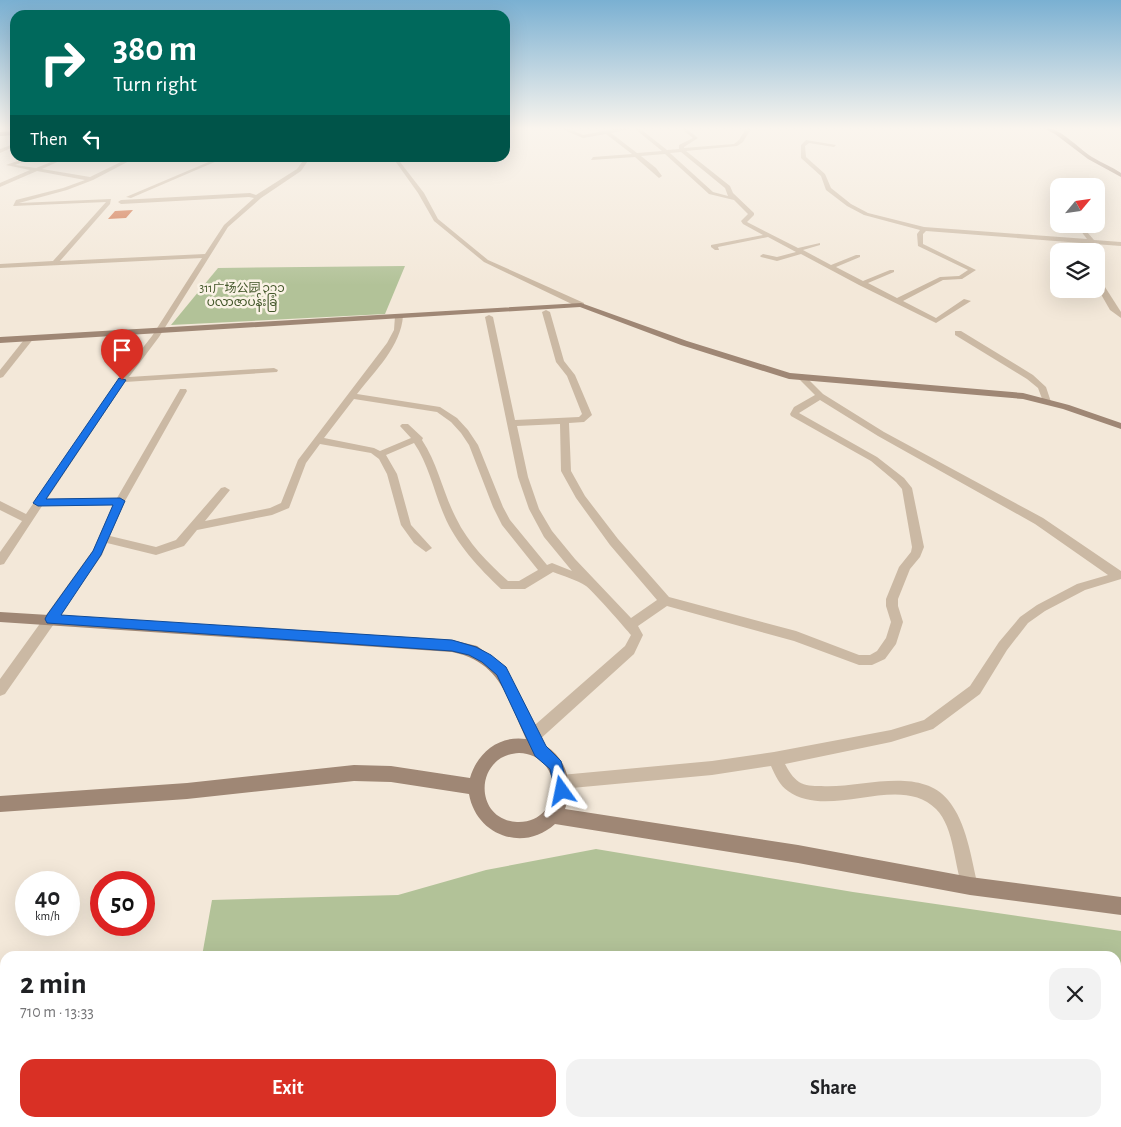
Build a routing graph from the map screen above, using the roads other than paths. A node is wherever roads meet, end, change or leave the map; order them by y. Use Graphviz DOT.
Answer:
graph roads {
  1 [pos="12,180"];
  2 [pos="89,180"];
  3 [pos="168,180"];
  4 [pos="284,180"];
  5 [pos="410,180"];
  6 [pos="696,180"];
  7 [pos="719,180"];
  8 [pos="824,180"];
  9 [pos="0,185"];
  10 [pos="258,197"];
  11 [pos="735,199"];
  12 [pos="122,200"];
  13 [pos="108,202"];
  14 [pos="924,229"];
  15 [pos="1085,233"];
  16 [pos="770,235"];
  17 [pos="1092,242"];
  18 [pos="818,244"];
  19 [pos="1121,244"];
  20 [pos="717,249"];
  21 [pos="800,251"];
  22 [pos="204,256"];
  23 [pos="763,256"];
  24 [pos="858,256"];
  25 [pos="54,264"];
  26 [pos="64,264"];
  27 [pos="0,266"];
  28 [pos="831,267"];
  29 [pos="892,271"];
  30 [pos="861,284"];
  31 [pos="1105,294"];
  32 [pos="897,301"];
  33 [pos="967,301"];
  34 [pos="581,306"];
  35 [pos="596,309"];
  36 [pos="546,312"];
  37 [pos="1121,316"];
  38 [pos="489,317"];
  39 [pos="399,319"];
  40 [pos="958,333"];
  41 [pos="157,334"];
  42 [pos="0,340"];
  43 [pos="28,341"];
  44 [pos="0,346"];
  45 [pos="274,370"];
  46 [pos="0,374"];
  47 [pos="801,377"];
  48 [pos="122,380"];
  49 [pos="183,391"];
  50 [pos="351,396"];
  51 [pos="820,396"];
  52 [pos="1047,402"];
  53 [pos="564,422"];
  54 [pos="513,423"];
  55 [pos="405,426"];
  56 [pos="1121,426"];
  57 [pos="418,438"];
  58 [pos="317,440"];
  59 [pos="381,454"];
  60 [pos="225,490"];
  61 [pos="120,501"];
  62 [pos="38,503"];
  63 [pos="0,505"];
  64 [pos="28,519"];
  65 [pos="193,527"];
  66 [pos="104,538"];
  67 [pos="426,548"];
  68 [pos="2,556"];
  69 [pos="545,570"];
  70 [pos="1120,576"];
  71 [pos="589,582"];
  72 [pos="665,601"];
  73 [pos="0,617"];
  74 [pos="51,619"];
  75 [pos="632,625"];
  76 [pos="0,690"];
  77 [pos="533,736"];
  78 [pos="540,751"];
  79 [pos="774,759"];
  80 [pos="561,782"];
  81 [pos="476,787"];
  82 [pos="0,804"];
  83 [pos="551,815"];
  84 [pos="970,886"];
  85 [pos="1121,906"];
  1 -- 9 [label="street"];
  2 -- 13 [label="street"];
  3 -- 12 [label="street"];
  4 -- 10 [label="street"];
  5 -- 34 [label="street"];
  6 -- 11 [label="street"];
  7 -- 11 [label="street"];
  8 -- 14 [label="street"];
  10 -- 12 [label="street"];
  10 -- 22 [label="street"];
  11 -- 16 [label="street"];
  12 -- 13 [label="street"];
  13 -- 25 [label="street"];
  13 -- 26 [label="street"];
  14 -- 17 [label="street"];
  14 -- 32 [label="street"];
  15 -- 17 [label="street"];
  16 -- 20 [label="street"];
  16 -- 21 [label="street"];
  17 -- 19 [label="street"];
  18 -- 21 [label="street"];
  21 -- 23 [label="street"];
  21 -- 28 [label="street"];
  22 -- 26 [label="street"];
  22 -- 41 [label="street"];
  24 -- 28 [label="street"];
  25 -- 26 [label="street"];
  25 -- 27 [label="street"];
  28 -- 30 [label="street"];
  29 -- 30 [label="street"];
  30 -- 32 [label="street"];
  31 -- 37 [label="street"];
  32 -- 33 [label="street"];
  34 -- 35 [label="main road"];
  34 -- 39 [label="main road"];
  35 -- 36 [label="main road"];
  35 -- 47 [label="main road"];
  36 -- 38 [label="main road"];
  36 -- 53 [label="street"];
  38 -- 39 [label="main road"];
  38 -- 54 [label="street"];
  39 -- 41 [label="main road"];
  39 -- 50 [label="street"];
  40 -- 52 [label="street"];
  41 -- 43 [label="main road"];
  41 -- 48 [label="street"];
  42 -- 43 [label="main road"];
  43 -- 44 [label="main road"];
  43 -- 46 [label="street"];
  45 -- 48 [label="street"];
  47 -- 51 [label="street"];
  47 -- 52 [label="main road"];
  48 -- 62 [label="street"];
  49 -- 61 [label="street"];
  50 -- 58 [label="street"];
  50 -- 69 [label="street"];
  51 -- 70 [label="street"];
  51 -- 72 [label="street"];
  52 -- 56 [label="main road"];
  53 -- 54 [label="street"];
  53 -- 72 [label="street"];
  54 -- 71 [label="street"];
  55 -- 57 [label="street"];
  57 -- 59 [label="street"];
  57 -- 69 [label="street"];
  58 -- 59 [label="street"];
  58 -- 65 [label="street"];
  59 -- 67 [label="street"];
  60 -- 65 [label="street"];
  61 -- 62 [label="street"];
  61 -- 66 [label="street"];
  62 -- 64 [label="street"];
  63 -- 64 [label="street"];
  64 -- 68 [label="street"];
  65 -- 66 [label="street"];
  66 -- 74 [label="street"];
  69 -- 71 [label="street"];
  70 -- 79 [label="street"];
  71 -- 75 [label="street"];
  72 -- 75 [label="street"];
  73 -- 74 [label="main road"];
  74 -- 76 [label="street"];
  74 -- 77 [label="main road"];
  75 -- 77 [label="street"];
  77 -- 78 [label="main road"];
  78 -- 80 [label="main road"];
  78 -- 81 [label="main road"];
  79 -- 80 [label="street"];
  79 -- 84 [label="street"];
  80 -- 83 [label="main road"];
  81 -- 82 [label="main road"];
  81 -- 83 [label="main road"];
  83 -- 84 [label="main road"];
  84 -- 85 [label="main road"];
}
